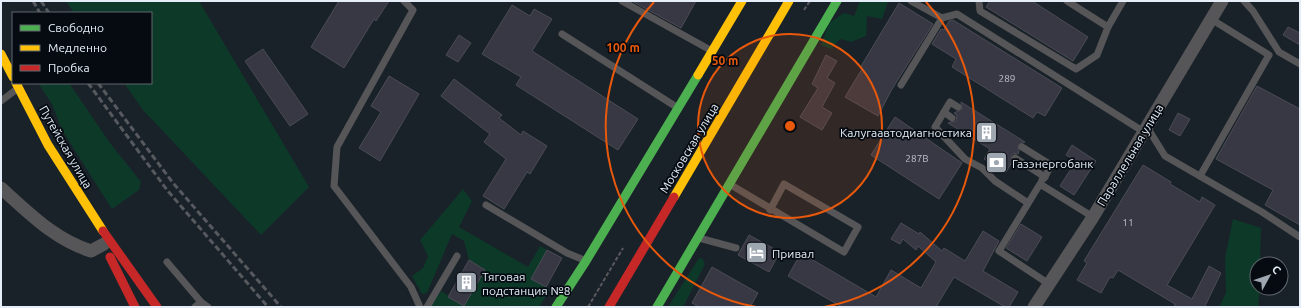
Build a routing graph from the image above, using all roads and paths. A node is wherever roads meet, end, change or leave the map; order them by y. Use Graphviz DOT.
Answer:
graph roads {
  1 [pos="404,1"];
  2 [pos="622,1"];
  3 [pos="742,1"];
  4 [pos="789,1"];
  5 [pos="837,1"];
  6 [pos="911,1"];
  7 [pos="979,1"];
  8 [pos="1067,1"];
  9 [pos="1123,1"];
  10 [pos="1222,1"];
  11 [pos="1244,1"];
  12 [pos="942,18"];
  13 [pos="1211,19"];
  14 [pos="1108,27"];
  15 [pos="562,34"];
  16 [pos="712,51"];
  17 [pos="1,54"];
  18 [pos="1300,64"];
  19 [pos="12,75"];
  20 [pos="17,85"];
  21 [pos="901,85"];
  22 [pos="1,101"];
  23 [pos="958,107"];
  24 [pos="678,108"];
  25 [pos="944,112"];
  26 [pos="952,118"];
  27 [pos="1145,129"];
  28 [pos="1022,147"];
  29 [pos="1015,158"];
  30 [pos="1200,176"];
  31 [pos="1045,177"];
  32 [pos="729,184"];
  33 [pos="1040,184"];
  34 [pos="1,188"];
  35 [pos="1028,203"];
  36 [pos="486,205"];
  37 [pos="770,210"];
  38 [pos="1093,217"];
  39 [pos="97,222"];
  40 [pos="1300,237"];
  41 [pos="697,238"];
  42 [pos="104,244"];
  43 [pos="736,248"];
  44 [pos="457,256"];
  45 [pos="586,261"];
  46 [pos="167,262"];
  47 [pos="1049,284"];
  48 [pos="198,305"];
  49 [pos="135,307"];
  50 [pos="158,307"];
  51 [pos="208,307"];
  52 [pos="420,307"];
  53 [pos="427,307"];
  54 [pos="556,307"];
  55 [pos="608,307"];
  56 [pos="657,307"];
  57 [pos="1034,307"];
  1 -- 52 [label="lane"];
  2 -- 16 [label="lane"];
  3 -- 16 [label="main road"];
  4 -- 55 [label="main road, Московская улица"];
  5 -- 32 [label="main road"];
  6 -- 12 [label="lane"];
  7 -- 14 [label="lane"];
  8 -- 14 [label="lane"];
  9 -- 14 [label="lane"];
  10 -- 13 [label="street, Параллельная улица"];
  11 -- 18 [label="lane"];
  12 -- 21 [label="lane"];
  12 -- 27 [label="lane"];
  13 -- 27 [label="street, Параллельная улица"];
  13 -- 30 [label="lane"];
  15 -- 24 [label="lane"];
  16 -- 24 [label="main road"];
  17 -- 19 [label="main road"];
  20 -- 22 [label="lane"];
  20 -- 39 [label="main road, Путейская улица"];
  23 -- 25 [label="lane"];
  24 -- 45 [label="main road"];
  25 -- 26 [label="lane"];
  25 -- 35 [label="lane"];
  27 -- 30 [label="lane"];
  27 -- 38 [label="street, Параллельная улица"];
  28 -- 31 [label="lane"];
  29 -- 31 [label="lane"];
  30 -- 40 [label="lane"];
  31 -- 33 [label="lane"];
  32 -- 37 [label="lane"];
  32 -- 41 [label="main road"];
  33 -- 35 [label="lane"];
  33 -- 38 [label="lane"];
  34 -- 42 [label="street"];
  35 -- 47 [label="lane"];
  36 -- 45 [label="lane"];
  37 -- 37 [label="lane"];
  38 -- 47 [label="street, Параллельная улица"];
  39 -- 42 [label="main road, Путейская улица"];
  39 -- 50 [label="main road, Путейская улица"];
  41 -- 43 [label="lane"];
  41 -- 56 [label="main road"];
  42 -- 49 [label="main road, Путейская улица"];
  44 -- 53 [label="lane"];
  45 -- 54 [label="main road"];
  46 -- 48 [label="lane"];
  47 -- 57 [label="street, Параллельная улица"];
  48 -- 51 [label="lane"];
}
